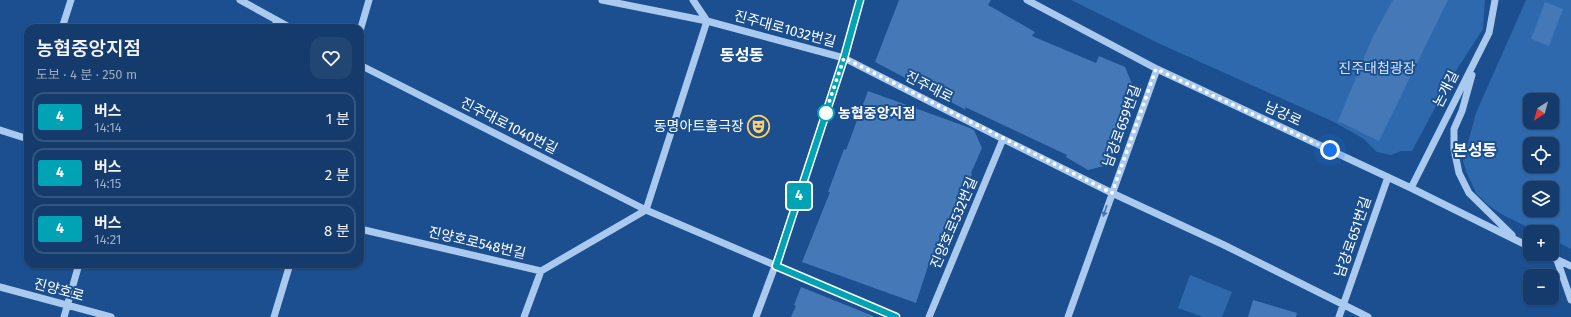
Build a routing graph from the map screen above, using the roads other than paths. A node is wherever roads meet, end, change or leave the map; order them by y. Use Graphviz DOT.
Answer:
graph roads {
  1 [pos="71,0"];
  2 [pos="240,0"];
  3 [pos="369,0"];
  4 [pos="602,0"];
  5 [pos="693,0"];
  6 [pos="860,0"];
  7 [pos="1027,0"];
  8 [pos="1495,0"];
  9 [pos="277,20"];
  10 [pos="707,21"];
  11 [pos="63,24"];
  12 [pos="276,24"];
  13 [pos="284,24"];
  14 [pos="362,24"];
  15 [pos="844,58"];
  16 [pos="1474,64"];
  17 [pos="364,68"];
  18 [pos="1156,69"];
  19 [pos="0,130"];
  20 [pos="24,138"];
  21 [pos="1003,139"];
  22 [pos="1388,177"];
  23 [pos="1411,188"];
  24 [pos="1112,193"];
  25 [pos="646,210"];
  26 [pos="364,230"];
  27 [pos="1516,240"];
  28 [pos="1523,243"];
  29 [pos="1557,261"];
  30 [pos="1559,261"];
  31 [pos="776,266"];
  32 [pos="1571,266"];
  33 [pos="78,268"];
  34 [pos="289,268"];
  35 [pos="540,271"];
  36 [pos="0,287"];
  37 [pos="1571,300"];
  38 [pos="1343,305"];
  39 [pos="68,306"];
  40 [pos="64,317"];
  41 [pos="111,317"];
  42 [pos="274,317"];
  43 [pos="524,317"];
  44 [pos="756,317"];
  45 [pos="896,317"];
  46 [pos="929,317"];
  47 [pos="1068,317"];
  48 [pos="1339,317"];
  49 [pos="1368,317"];
  1 -- 11 [label="street"];
  2 -- 9 [label="street"];
  3 -- 14 [label="street"];
  4 -- 10 [label="street, 진주대로1032번길"];
  5 -- 10 [label="street"];
  6 -- 15 [label="street"];
  7 -- 18 [label="street, 남강로"];
  8 -- 16 [label="street, 논개길"];
  9 -- 12 [label="street"];
  9 -- 13 [label="street"];
  10 -- 15 [label="street, 진주대로1032번길"];
  10 -- 25 [label="street"];
  15 -- 21 [label="street, 진주대로"];
  15 -- 31 [label="street"];
  16 -- 23 [label="street, 논개길"];
  16 -- 27 [label="street"];
  17 -- 25 [label="street, 진주대로1040번길"];
  18 -- 22 [label="street, 남강로"];
  18 -- 24 [label="street, 남강로659번길"];
  19 -- 20 [label="street"];
  21 -- 24 [label="street, 남강로659번길"];
  21 -- 46 [label="street, 진양호로532번길"];
  22 -- 23 [label="street, 남강로"];
  22 -- 38 [label="street, 남강로651번길"];
  23 -- 27 [label="street, 남강로"];
  24 -- 38 [label="street"];
  24 -- 47 [label="street, 남강로659번길, one-way"];
  25 -- 31 [label="street, 진주대로1040번길"];
  25 -- 35 [label="street"];
  26 -- 35 [label="street, 진양호로548번길"];
  27 -- 28 [label="street, 남강로"];
  29 -- 37 [label="street"];
  30 -- 32 [label="street"];
  31 -- 44 [label="street"];
  31 -- 45 [label="street, 진주대로1040번길"];
  33 -- 39 [label="street"];
  34 -- 42 [label="street"];
  35 -- 43 [label="street, 진양호로548번길"];
  36 -- 39 [label="street, 진양호로"];
  38 -- 48 [label="street, 남강로651번길"];
  38 -- 49 [label="street"];
  39 -- 40 [label="street"];
  39 -- 41 [label="street, 진양호로"];
}
